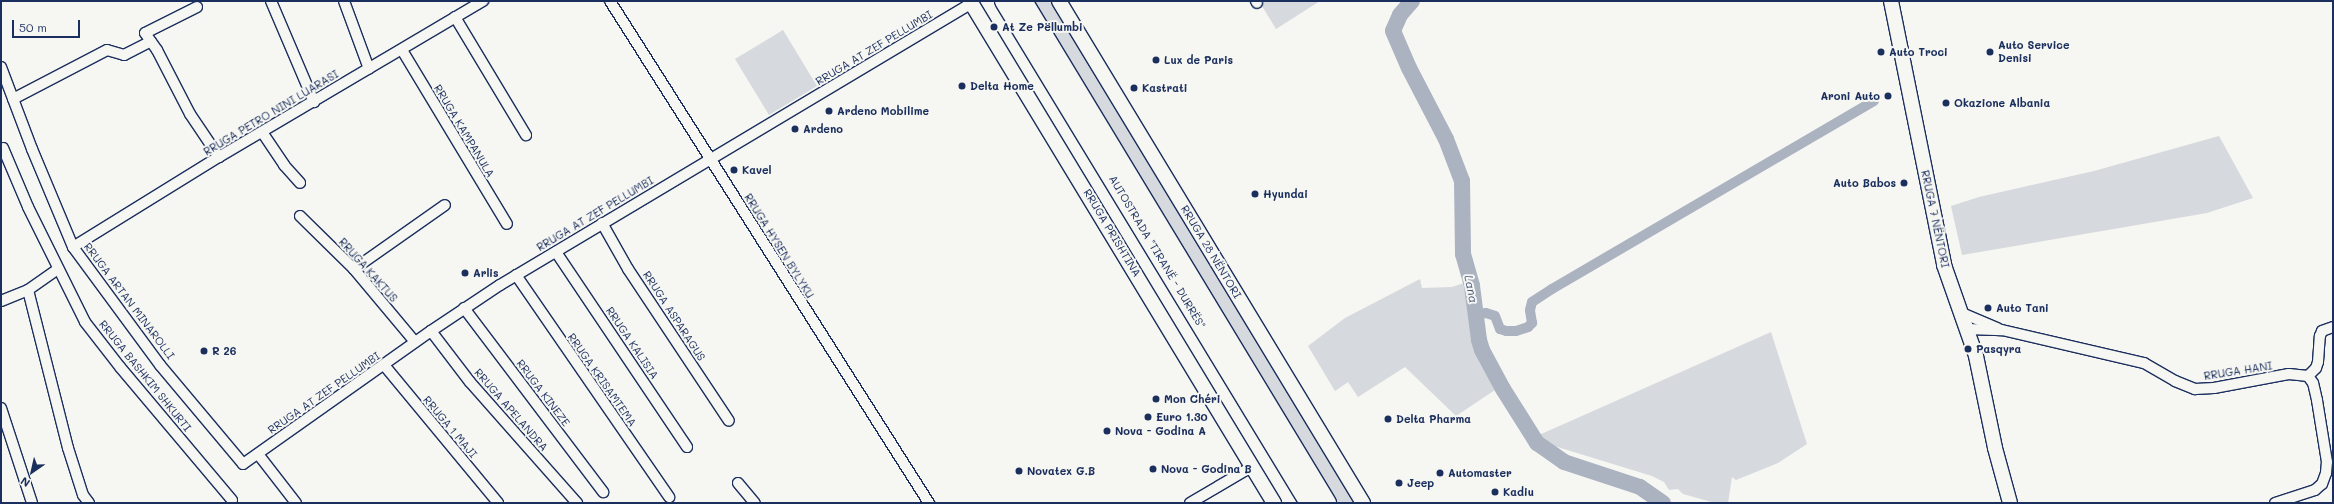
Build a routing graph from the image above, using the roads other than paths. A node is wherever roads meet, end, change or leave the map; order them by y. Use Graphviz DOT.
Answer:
graph roads {
  1 [pos="272,1"];
  2 [pos="344,1"];
  3 [pos="483,1"];
  4 [pos="610,1"];
  5 [pos="1004,1"];
  6 [pos="1022,1"];
  7 [pos="1059,1"];
  8 [pos="1891,1"];
  9 [pos="971,2"];
  10 [pos="196,7"];
  11 [pos="455,18"];
  12 [pos="150,41"];
  13 [pos="402,50"];
  14 [pos="1,67"];
  15 [pos="369,69"];
  16 [pos="13,99"];
  17 [pos="314,102"];
  18 [pos="262,132"];
  19 [pos="526,135"];
  20 [pos="3,148"];
  21 [pos="219,157"];
  22 [pos="709,159"];
  23 [pos="300,183"];
  24 [pos="445,205"];
  25 [pos="300,216"];
  26 [pos="602,223"];
  27 [pos="507,224"];
  28 [pos="73,247"];
  29 [pos="556,252"];
  30 [pos="58,269"];
  31 [pos="354,269"];
  32 [pos="516,276"];
  33 [pos="28,290"];
  34 [pos="1,301"];
  35 [pos="464,308"];
  36 [pos="1962,313"];
  37 [pos="2333,327"];
  38 [pos="1967,329"];
  39 [pos="2002,330"];
  40 [pos="431,331"];
  41 [pos="415,342"];
  42 [pos="384,365"];
  43 [pos="2308,376"];
  44 [pos="1,408"];
  45 [pos="729,421"];
  46 [pos="688,447"];
  47 [pos="258,454"];
  48 [pos="243,464"];
  49 [pos="1253,466"];
  50 [pos="738,483"];
  51 [pos="603,492"];
  52 [pos="668,498"];
  53 [pos="232,500"];
  54 [pos="32,503"];
  55 [pos="89,503"];
  56 [pos="296,503"];
  57 [pos="498,503"];
  58 [pos="577,503"];
  59 [pos="755,503"];
  60 [pos="929,503"];
  61 [pos="1190,503"];
  62 [pos="1274,503"];
  63 [pos="1309,503"];
  64 [pos="1326,503"];
  65 [pos="1363,503"];
  66 [pos="2010,503"];
  67 [pos="2275,503"];
  1 -- 17 [label="street"];
  2 -- 15 [label="street"];
  3 -- 11 [label="street, RRUGA PETRO NINI LUARASI"];
  4 -- 22 [label="street, RRUGA HYSEN BYLYKU"];
  5 -- 63 [label="highway, AUTOSTRADA \"TIRANË - DURRËS\""];
  6 -- 64 [label="highway, AUTOSTRADA \"TIRANË - DURRËS\""];
  7 -- 65 [label="main road, RRUGA 28 NËNTORI"];
  8 -- 36 [label="main road, RRUGA 7 NËNTORI"];
  9 -- 22 [label="street, RRUGA AT ZEF PELLUMBI"];
  9 -- 49 [label="main road, RRUGA PRISHTINA"];
  10 -- 12 [label="street"];
  11 -- 13 [label="street, RRUGA PETRO NINI LUARASI"];
  11 -- 19 [label="street"];
  12 -- 16 [label="street"];
  12 -- 21 [label="street"];
  13 -- 15 [label="street, RRUGA PETRO NINI LUARASI"];
  13 -- 27 [label="street, RRUGA KAMPANULA"];
  14 -- 16 [label="street, RRUGA ARTAN MINAROLLI"];
  15 -- 17 [label="street, RRUGA PETRO NINI LUARASI"];
  16 -- 28 [label="street, RRUGA ARTAN MINAROLLI"];
  17 -- 18 [label="street, RRUGA PETRO NINI LUARASI"];
  18 -- 21 [label="street, RRUGA PETRO NINI LUARASI"];
  18 -- 23 [label="street"];
  20 -- 30 [label="street, RRUGA BASHKIM SHKURTI"];
  21 -- 28 [label="street, RRUGA PETRO NINI LUARASI"];
  22 -- 26 [label="street, RRUGA AT ZEF PELLUMBI"];
  22 -- 60 [label="street, RRUGA HYSEN BYLYKU"];
  24 -- 31 [label="street"];
  25 -- 31 [label="street, RRUGA KAKTUS"];
  26 -- 29 [label="street, RRUGA AT ZEF PELLUMBI"];
  26 -- 45 [label="street, RRUGA ASPARAGUS"];
  28 -- 48 [label="street, RRUGA ARTAN MINAROLLI"];
  29 -- 32 [label="street, RRUGA AT ZEF PELLUMBI"];
  29 -- 46 [label="street, RRUGA KALISIA"];
  30 -- 33 [label="street"];
  30 -- 53 [label="street, RRUGA BASHKIM SHKURTI"];
  31 -- 41 [label="street, RRUGA KAKTUS"];
  32 -- 35 [label="street, RRUGA AT ZEF PELLUMBI"];
  32 -- 52 [label="street, RRUGA KRISAMTEMA"];
  33 -- 34 [label="street"];
  33 -- 55 [label="street"];
  35 -- 40 [label="street, RRUGA AT ZEF PELLUMBI"];
  35 -- 51 [label="street, RRUGA KINEZE"];
  36 -- 38 [label="main road, RRUGA 7 NËNTORI"];
  36 -- 39 [label="street, RRUGA HANI"];
  37 -- 43 [label="street"];
  38 -- 39 [label="street, RRUGA HANI"];
  38 -- 66 [label="main road, RRUGA 7 NËNTORI"];
  39 -- 43 [label="street, RRUGA HANI"];
  40 -- 41 [label="street, RRUGA AT ZEF PELLUMBI"];
  40 -- 58 [label="street, RRUGA APELANDRA"];
  41 -- 42 [label="street, RRUGA AT ZEF PELLUMBI"];
  42 -- 47 [label="street, RRUGA AT ZEF PELLUMBI"];
  42 -- 57 [label="street, RRUGA 1 MAJI"];
  43 -- 67 [label="street"];
  44 -- 54 [label="street"];
  47 -- 48 [label="street, RRUGA AT ZEF PELLUMBI"];
  47 -- 56 [label="street"];
  49 -- 61 [label="street"];
  49 -- 62 [label="main road, RRUGA PRISHTINA"];
  50 -- 59 [label="street"];
}
